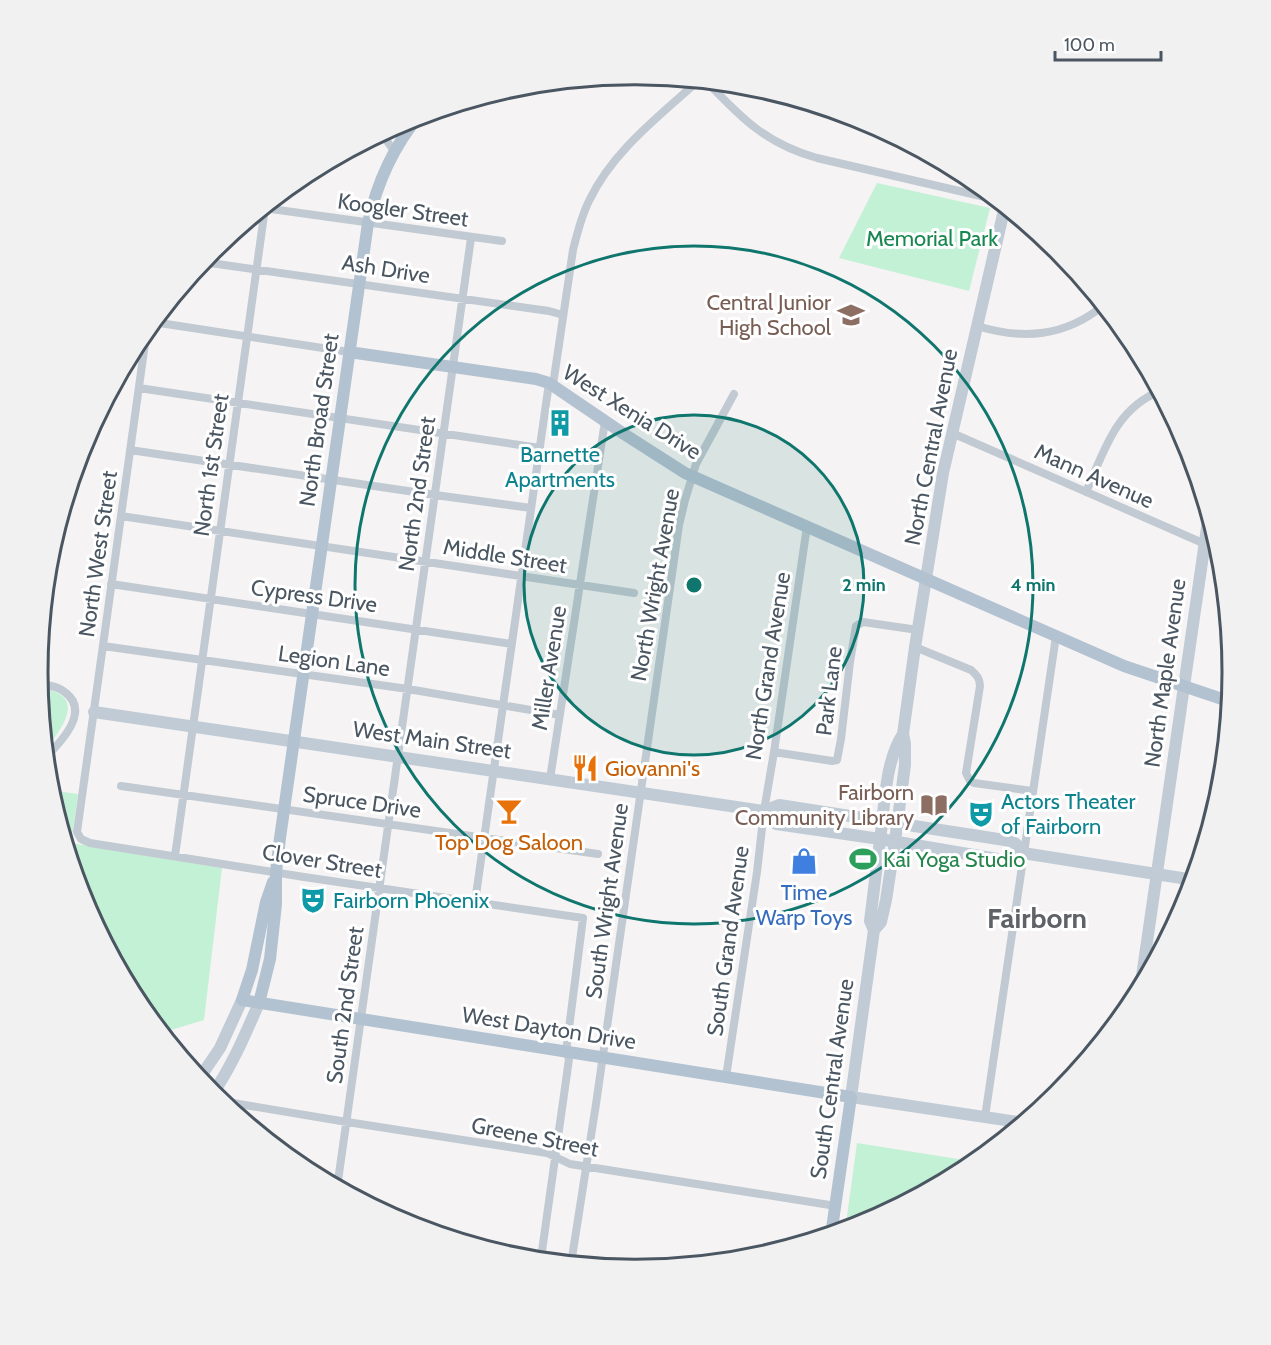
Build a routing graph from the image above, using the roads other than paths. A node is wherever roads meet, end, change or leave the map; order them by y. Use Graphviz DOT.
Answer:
graph roads {
  1 [pos="691,88"];
  2 [pos="715,91"];
  3 [pos="407,132"];
  4 [pos="387,141"];
  5 [pos="394,151"];
  6 [pos="978,195"];
  7 [pos="274,209"];
  8 [pos="1003,214"];
  9 [pos="263,219"];
  10 [pos="368,223"];
  11 [pos="471,238"];
  12 [pos="502,241"];
  13 [pos="214,263"];
  14 [pos="256,269"];
  15 [pos="359,283"];
  16 [pos="462,299"];
  17 [pos="1098,310"];
  18 [pos="563,315"];
  19 [pos="163,323"];
  20 [pos="977,326"];
  21 [pos="247,336"];
  22 [pos="144,351"];
  23 [pos="349,352"];
  24 [pos="453,367"];
  25 [pos="551,384"];
  26 [pos="139,388"];
  27 [pos="734,394"];
  28 [pos="1152,395"];
  29 [pos="238,404"];
  30 [pos="340,419"];
  31 [pos="605,421"];
  32 [pos="443,433"];
  33 [pos="952,433"];
  34 [pos="540,448"];
  35 [pos="130,450"];
  36 [pos="229,464"];
  37 [pos="693,476"];
  38 [pos="331,479"];
  39 [pos="1086,492"];
  40 [pos="435,495"];
  41 [pos="531,508"];
  42 [pos="121,516"];
  43 [pos="807,526"];
  44 [pos="220,531"];
  45 [pos="1206,532"];
  46 [pos="1204,544"];
  47 [pos="322,546"];
  48 [pos="1209,546"];
  49 [pos="425,562"];
  50 [pos="522,577"];
  51 [pos="927,579"];
  52 [pos="111,584"];
  53 [pos="580,585"];
  54 [pos="634,594"];
  55 [pos="211,599"];
  56 [pos="312,614"];
  57 [pos="416,629"];
  58 [pos="918,630"];
  59 [pos="1056,636"];
  60 [pos="512,644"];
  61 [pos="103,646"];
  62 [pos="915,647"];
  63 [pos="202,660"];
  64 [pos="303,675"];
  65 [pos="48,686"];
  66 [pos="1185,686"];
  67 [pos="408,690"];
  68 [pos="1222,699"];
  69 [pos="503,706"];
  70 [pos="94,712"];
  71 [pos="560,716"];
  72 [pos="193,727"];
  73 [pos="903,734"];
  74 [pos="294,741"];
  75 [pos="53,749"];
  76 [pos="774,752"];
  77 [pos="399,756"];
  78 [pos="494,771"];
  79 [pos="550,779"];
  80 [pos="121,786"];
  81 [pos="1032,791"];
  82 [pos="641,792"];
  83 [pos="184,795"];
  84 [pos="285,810"];
  85 [pos="764,811"];
  86 [pos="882,820"];
  87 [pos="897,823"];
  88 [pos="389,824"];
  89 [pos="484,837"];
  90 [pos="880,839"];
  91 [pos="895,842"];
  92 [pos="90,843"];
  93 [pos="598,854"];
  94 [pos="1023,854"];
  95 [pos="175,856"];
  96 [pos="276,872"];
  97 [pos="1158,874"];
  98 [pos="1185,879"];
  99 [pos="380,889"];
  100 [pos="475,902"];
  101 [pos="874,930"];
  102 [pos="1144,967"];
  103 [pos="242,1000"];
  104 [pos="259,1003"];
  105 [pos="233,1018"];
  106 [pos="361,1020"];
  107 [pos="566,1052"];
  108 [pos="236,1055"];
  109 [pos="602,1057"];
  110 [pos="204,1071"];
  111 [pos="726,1077"];
  112 [pos="217,1085"];
  113 [pos="850,1096"];
  114 [pos="237,1104"];
  115 [pos="985,1118"];
  116 [pos="347,1122"];
  117 [pos="1014,1122"];
  118 [pos="556,1156"];
  119 [pos="586,1166"];
  120 [pos="338,1179"];
  121 [pos="836,1206"];
  122 [pos="833,1226"];
  123 [pos="545,1253"];
  124 [pos="572,1256"];
  1 -- 18 [label="street"];
  2 -- 6 [label="street"];
  3 -- 5 [label="main road, North Broad Street"];
  4 -- 5 [label="street"];
  5 -- 10 [label="main road, North Broad Street"];
  7 -- 10 [label="street, Koogler Street"];
  8 -- 20 [label="street, North Central Avenue"];
  9 -- 14 [label="street, North 1st Street"];
  10 -- 11 [label="street, Koogler Street"];
  10 -- 15 [label="main road, North Broad Street"];
  11 -- 12 [label="street, Koogler Street"];
  11 -- 16 [label="street, North 2nd Street"];
  13 -- 14 [label="street, Ash Drive"];
  14 -- 15 [label="street, Ash Drive"];
  14 -- 21 [label="street, North 1st Street"];
  15 -- 16 [label="street, Ash Drive"];
  15 -- 23 [label="main road, North Broad Street"];
  16 -- 18 [label="street, Ash Drive"];
  16 -- 24 [label="street, North 2nd Street"];
  17 -- 20 [label="street"];
  18 -- 25 [label="street"];
  19 -- 21 [label="street, West Xenia Drive"];
  20 -- 33 [label="street, North Central Avenue"];
  21 -- 23 [label="street, West Xenia Drive"];
  21 -- 29 [label="street, North 1st Street"];
  22 -- 26 [label="street, North West Street"];
  23 -- 24 [label="main road, West Xenia Drive"];
  23 -- 30 [label="main road, North Broad Street"];
  24 -- 25 [label="main road, West Xenia Drive"];
  24 -- 32 [label="street, North 2nd Street"];
  25 -- 31 [label="main road, West Xenia Drive"];
  25 -- 34 [label="street"];
  26 -- 29 [label="street"];
  26 -- 35 [label="street, North West Street"];
  27 -- 37 [label="street, North Wright Avenue"];
  28 -- 39 [label="street"];
  29 -- 30 [label="street"];
  29 -- 36 [label="street, North 1st Street"];
  30 -- 32 [label="street"];
  30 -- 38 [label="main road, North Broad Street"];
  31 -- 37 [label="main road, West Xenia Drive"];
  31 -- 53 [label="street, Miller Avenue"];
  32 -- 34 [label="street"];
  32 -- 40 [label="street, North 2nd Street"];
  33 -- 39 [label="street, Mann Avenue"];
  33 -- 51 [label="street, North Central Avenue"];
  34 -- 41 [label="street"];
  35 -- 36 [label="street"];
  35 -- 42 [label="street, North West Street"];
  36 -- 38 [label="street"];
  36 -- 44 [label="street, North 1st Street"];
  37 -- 43 [label="main road, West Xenia Drive"];
  37 -- 82 [label="street, North Wright Avenue"];
  38 -- 40 [label="street"];
  38 -- 47 [label="main road, North Broad Street"];
  39 -- 46 [label="street, Mann Avenue"];
  40 -- 41 [label="street"];
  40 -- 49 [label="street, North 2nd Street"];
  41 -- 50 [label="street"];
  42 -- 44 [label="street, Middle Street"];
  42 -- 52 [label="street, North West Street"];
  43 -- 51 [label="main road, West Xenia Drive"];
  43 -- 76 [label="street, North Grand Avenue"];
  44 -- 47 [label="street, Middle Street"];
  44 -- 55 [label="street, North 1st Street"];
  45 -- 46 [label="street, North Maple Avenue"];
  46 -- 48 [label="street, Mann Avenue"];
  46 -- 66 [label="street, North Maple Avenue"];
  47 -- 49 [label="street, Middle Street"];
  47 -- 56 [label="main road, North Broad Street"];
  49 -- 50 [label="street, Middle Street"];
  49 -- 57 [label="street, North 2nd Street"];
  50 -- 53 [label="street, Middle Street"];
  50 -- 60 [label="street"];
  51 -- 58 [label="street, North Central Avenue"];
  51 -- 59 [label="main road, West Xenia Drive"];
  52 -- 55 [label="street, Cypress Drive"];
  52 -- 61 [label="street, North West Street"];
  53 -- 54 [label="street, Middle Street"];
  53 -- 71 [label="street, Miller Avenue"];
  55 -- 56 [label="street, Cypress Drive"];
  55 -- 63 [label="street, North 1st Street"];
  56 -- 57 [label="street, Cypress Drive"];
  56 -- 64 [label="main road, North Broad Street"];
  57 -- 60 [label="street, Cypress Drive"];
  57 -- 67 [label="street, North 2nd Street"];
  58 -- 62 [label="street, North Central Avenue"];
  58 -- 76 [label="street, Park Lane"];
  59 -- 66 [label="main road, West Xenia Drive"];
  59 -- 81 [label="street"];
  60 -- 69 [label="street"];
  61 -- 63 [label="street, Legion Lane"];
  61 -- 70 [label="street, North West Street"];
  62 -- 73 [label="street, North Central Avenue"];
  62 -- 81 [label="street"];
  63 -- 64 [label="street, Legion Lane"];
  63 -- 72 [label="street, North 1st Street"];
  64 -- 67 [label="street, Legion Lane"];
  64 -- 74 [label="main road, North Broad Street"];
  65 -- 75 [label="street"];
  66 -- 68 [label="main road, West Xenia Drive"];
  66 -- 97 [label="street, North Maple Avenue"];
  67 -- 69 [label="street, Legion Lane"];
  67 -- 77 [label="street, North 2nd Street"];
  69 -- 71 [label="street, Legion Lane"];
  69 -- 78 [label="street"];
  70 -- 72 [label="street, West Main Street"];
  70 -- 92 [label="street, North West Street"];
  71 -- 79 [label="street, Miller Avenue"];
  72 -- 74 [label="street, West Main Street"];
  72 -- 83 [label="street, North 1st Street"];
  73 -- 86 [label="street, North Central Avenue"];
  73 -- 87 [label="street, North Central Avenue"];
  74 -- 77 [label="street, West Main Street"];
  74 -- 84 [label="main road, North Broad Street"];
  76 -- 85 [label="street, North Grand Avenue"];
  77 -- 78 [label="street, West Main Street"];
  77 -- 88 [label="street, South 2nd Street"];
  78 -- 79 [label="street, West Main Street"];
  78 -- 89 [label="street"];
  79 -- 82 [label="street, West Main Street"];
  80 -- 83 [label="street, Spruce Drive"];
  81 -- 94 [label="street"];
  82 -- 85 [label="street, West Main Street"];
  82 -- 109 [label="street, South Wright Avenue"];
  83 -- 84 [label="street, Spruce Drive"];
  83 -- 95 [label="street, North 1st Street"];
  84 -- 88 [label="street, Spruce Drive"];
  84 -- 96 [label="main road, North Broad Street"];
  85 -- 86 [label="street, West Main Street"];
  85 -- 90 [label="street, West Main Street"];
  85 -- 111 [label="street, South Grand Avenue"];
  86 -- 87 [label="street, West Main Street"];
  86 -- 90 [label="street, North Central Avenue"];
  87 -- 91 [label="street, North Central Avenue"];
  87 -- 94 [label="street, West Main Street"];
  88 -- 89 [label="street, Spruce Drive"];
  88 -- 99 [label="street, South 2nd Street"];
  89 -- 93 [label="street, Spruce Drive"];
  89 -- 100 [label="street"];
  90 -- 91 [label="street, West Main Street"];
  90 -- 101 [label="street, South Central Avenue"];
  91 -- 94 [label="street, West Main Street"];
  91 -- 101 [label="street, South Central Avenue"];
  92 -- 95 [label="street, Clover Street"];
  94 -- 97 [label="street"];
  94 -- 115 [label="street"];
  95 -- 96 [label="street, Clover Street"];
  96 -- 99 [label="street, Clover Street"];
  96 -- 103 [label="main road"];
  96 -- 104 [label="main road"];
  97 -- 98 [label="street"];
  97 -- 102 [label="street, North Maple Avenue"];
  99 -- 100 [label="street, Clover Street"];
  99 -- 106 [label="street, South 2nd Street"];
  100 -- 107 [label="street, Clover Street"];
  101 -- 113 [label="street, South Central Avenue"];
  103 -- 104 [label="main road, West Dayton Drive"];
  103 -- 105 [label="street"];
  104 -- 106 [label="main road, West Dayton Drive"];
  104 -- 108 [label="street"];
  105 -- 108 [label="street"];
  105 -- 110 [label="street"];
  106 -- 107 [label="main road, West Dayton Drive"];
  106 -- 116 [label="street, South 2nd Street"];
  107 -- 109 [label="main road, West Dayton Drive"];
  107 -- 118 [label="street"];
  108 -- 112 [label="street"];
  109 -- 111 [label="main road, West Dayton Drive"];
  109 -- 119 [label="street, South Wright Avenue"];
  111 -- 113 [label="main road, West Dayton Drive"];
  113 -- 115 [label="street"];
  113 -- 121 [label="main road, South Central Avenue"];
  114 -- 116 [label="street, Greene Street"];
  115 -- 117 [label="street"];
  116 -- 118 [label="street, Greene Street"];
  116 -- 120 [label="street, South 2nd Street"];
  118 -- 119 [label="street, Greene Street"];
  118 -- 123 [label="street"];
  119 -- 121 [label="street, Greene Street"];
  119 -- 124 [label="street, South Wright Avenue"];
  121 -- 122 [label="main road, South Central Avenue"];
}
